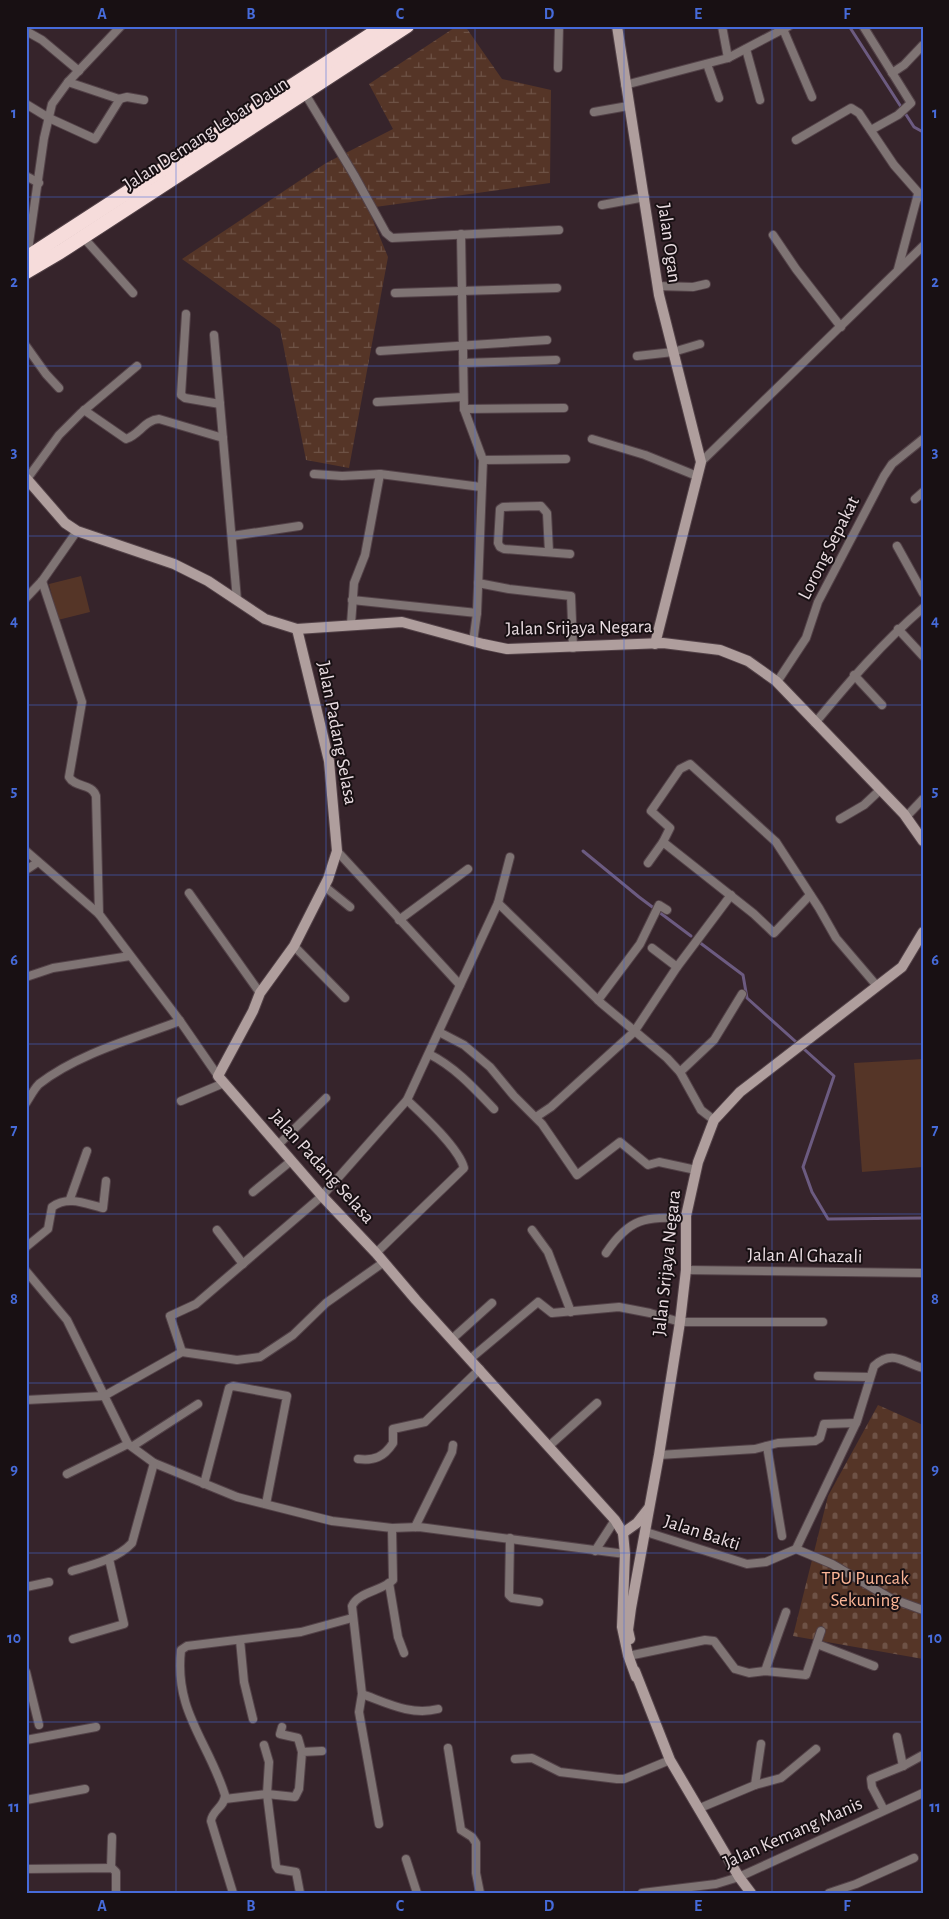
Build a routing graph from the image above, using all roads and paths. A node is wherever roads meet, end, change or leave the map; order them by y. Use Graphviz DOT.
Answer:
graph roads {
  1 [pos="121,26"];
  2 [pos="384,26"];
  3 [pos="407,26"];
  4 [pos="559,26"];
  5 [pos="617,26"];
  6 [pos="722,26"];
  7 [pos="863,26"];
  8 [pos="786,28"];
  9 [pos="26,31"];
  10 [pos="923,45"];
  11 [pos="746,50"];
  12 [pos="728,58"];
  13 [pos="707,64"];
  14 [pos="558,68"];
  15 [pos="80,71"];
  16 [pos="892,73"];
  17 [pos="68,82"];
  18 [pos="626,85"];
  19 [pos="304,92"];
  20 [pos="812,97"];
  21 [pos="720,98"];
  22 [pos="120,99"];
  23 [pos="144,100"];
  24 [pos="760,100"];
  25 [pos="26,104"];
  26 [pos="628,106"];
  27 [pos="594,112"];
  28 [pos="49,118"];
  29 [pos="871,130"];
  30 [pos="796,140"];
  31 [pos="26,176"];
  32 [pos="39,183"];
  33 [pos="920,196"];
  34 [pos="645,197"];
  35 [pos="602,205"];
  36 [pos="26,212"];
  37 [pos="34,216"];
  38 [pos="559,230"];
  39 [pos="461,234"];
  40 [pos="773,235"];
  41 [pos="83,237"];
  42 [pos="923,246"];
  43 [pos="27,265"];
  44 [pos="898,271"];
  45 [pos="706,284"];
  46 [pos="657,286"];
  47 [pos="556,288"];
  48 [pos="462,291"];
  49 [pos="133,293"];
  50 [pos="395,293"];
  51 [pos="186,314"];
  52 [pos="841,327"];
  53 [pos="214,335"];
  54 [pos="547,340"];
  55 [pos="462,344"];
  56 [pos="700,344"];
  57 [pos="26,346"];
  58 [pos="380,351"];
  59 [pos="673,352"];
  60 [pos="637,356"];
  61 [pos="556,360"];
  62 [pos="463,363"];
  63 [pos="137,366"];
  64 [pos="60,388"];
  65 [pos="463,397"];
  66 [pos="377,402"];
  67 [pos="220,404"];
  68 [pos="564,408"];
  69 [pos="464,409"];
  70 [pos="84,410"];
  71 [pos="223,438"];
  72 [pos="923,438"];
  73 [pos="592,439"];
  74 [pos="566,459"];
  75 [pos="483,460"];
  76 [pos="701,462"];
  77 [pos="314,474"];
  78 [pos="380,474"];
  79 [pos="697,476"];
  80 [pos="26,478"];
  81 [pos="481,487"];
  82 [pos="923,492"];
  83 [pos="915,499"];
  84 [pos="299,526"];
  85 [pos="481,528"];
  86 [pos="498,529"];
  87 [pos="77,531"];
  88 [pos="232,536"];
  89 [pos="897,546"];
  90 [pos="549,552"];
  91 [pos="570,554"];
  92 [pos="42,581"];
  93 [pos="478,583"];
  94 [pos="923,593"];
  95 [pos="26,598"];
  96 [pos="237,600"];
  97 [pos="352,600"];
  98 [pos="923,608"];
  99 [pos="477,613"];
  100 [pos="351,624"];
  101 [pos="297,629"];
  102 [pos="898,629"];
  103 [pos="473,642"];
  104 [pos="655,644"];
  105 [pos="573,648"];
  106 [pos="923,656"];
  107 [pos="854,675"];
  108 [pos="778,682"];
  109 [pos="882,705"];
  110 [pos="815,723"];
  111 [pos="880,790"];
  112 [pos="923,799"];
  113 [pos="906,816"];
  114 [pos="840,820"];
  115 [pos="923,841"];
  116 [pos="663,842"];
  117 [pos="26,851"];
  118 [pos="337,851"];
  119 [pos="510,857"];
  120 [pos="38,862"];
  121 [pos="648,863"];
  122 [pos="468,869"];
  123 [pos="26,870"];
  124 [pos="324,886"];
  125 [pos="189,893"];
  126 [pos="731,895"];
  127 [pos="810,895"];
  128 [pos="498,903"];
  129 [pos="350,907"];
  130 [pos="666,910"];
  131 [pos="99,914"];
  132 [pos="399,920"];
  133 [pos="923,932"];
  134 [pos="294,946"];
  135 [pos="652,948"];
  136 [pos="130,956"];
  137 [pos="677,967"];
  138 [pos="27,975"];
  139 [pos="460,985"];
  140 [pos="877,986"];
  141 [pos="260,993"];
  142 [pos="742,994"];
  143 [pos="345,998"];
  144 [pos="598,1000"];
  145 [pos="180,1021"];
  146 [pos="439,1032"];
  147 [pos="634,1032"];
  148 [pos="429,1054"];
  149 [pos="680,1072"];
  150 [pos="221,1079"];
  151 [pos="326,1098"];
  152 [pos="407,1100"];
  153 [pos="182,1102"];
  154 [pos="26,1103"];
  155 [pos="494,1109"];
  156 [pos="536,1117"];
  157 [pos="714,1120"];
  158 [pos="278,1145"];
  159 [pos="87,1151"];
  160 [pos="291,1161"];
  161 [pos="696,1170"];
  162 [pos="106,1181"];
  163 [pos="252,1192"];
  164 [pos="322,1196"];
  165 [pos="70,1200"];
  166 [pos="686,1218"];
  167 [pos="217,1230"];
  168 [pos="532,1230"];
  169 [pos="26,1247"];
  170 [pos="376,1253"];
  171 [pos="606,1253"];
  172 [pos="384,1262"];
  173 [pos="243,1264"];
  174 [pos="686,1270"];
  175 [pos="26,1272"];
  176 [pos="923,1273"];
  177 [pos="492,1303"];
  178 [pos="571,1312"];
  179 [pos="680,1322"];
  180 [pos="823,1322"];
  181 [pos="452,1339"];
  182 [pos="182,1352"];
  183 [pos="470,1359"];
  184 [pos="923,1368"];
  185 [pos="480,1369"];
  186 [pos="818,1376"];
  187 [pos="870,1377"];
  188 [pos="104,1396"];
  189 [pos="26,1400"];
  190 [pos="597,1402"];
  191 [pos="198,1404"];
  192 [pos="856,1423"];
  193 [pos="131,1445"];
  194 [pos="453,1445"];
  195 [pos="549,1446"];
  196 [pos="766,1446"];
  197 [pos="660,1455"];
  198 [pos="358,1459"];
  199 [pos="154,1463"];
  200 [pos="67,1474"];
  201 [pos="204,1484"];
  202 [pos="266,1504"];
  203 [pos="650,1507"];
  204 [pos="615,1520"];
  205 [pos="415,1527"];
  206 [pos="392,1528"];
  207 [pos="623,1532"];
  208 [pos="646,1532"];
  209 [pos="782,1536"];
  210 [pos="510,1538"];
  211 [pos="796,1549"];
  212 [pos="596,1551"];
  213 [pos="625,1554"];
  214 [pos="109,1558"];
  215 [pos="72,1571"];
  216 [pos="49,1582"];
  217 [pos="389,1583"];
  218 [pos="26,1587"];
  219 [pos="539,1602"];
  220 [pos="923,1610"];
  221 [pos="786,1612"];
  222 [pos="352,1618"];
  223 [pos="822,1631"];
  224 [pos="73,1639"];
  225 [pos="240,1640"];
  226 [pos="817,1644"];
  227 [pos="404,1653"];
  228 [pos="633,1655"];
  229 [pos="874,1666"];
  230 [pos="765,1671"];
  231 [pos="26,1672"];
  232 [pos="636,1677"];
  233 [pos="362,1694"];
  234 [pos="438,1709"];
  235 [pos="253,1719"];
  236 [pos="39,1725"];
  237 [pos="96,1727"];
  238 [pos="282,1727"];
  239 [pos="897,1737"];
  240 [pos="26,1740"];
  241 [pos="762,1744"];
  242 [pos="264,1745"];
  243 [pos="448,1748"];
  244 [pos="816,1749"];
  245 [pos="322,1751"];
  246 [pos="302,1752"];
  247 [pos="923,1755"];
  248 [pos="515,1759"];
  249 [pos="670,1760"];
  250 [pos="903,1766"];
  251 [pos="754,1785"];
  252 [pos="86,1789"];
  253 [pos="923,1793"];
  254 [pos="266,1794"];
  255 [pos="225,1799"];
  256 [pos="26,1800"];
  257 [pos="700,1808"];
  258 [pos="884,1810"];
  259 [pos="379,1824"];
  260 [pos="112,1837"];
  261 [pos="914,1858"];
  262 [pos="406,1859"];
  263 [pos="111,1868"];
  264 [pos="26,1869"];
  265 [pos="739,1878"];
  266 [pos="116,1893"];
  267 [pos="233,1893"];
  268 [pos="300,1893"];
  269 [pos="417,1893"];
  270 [pos="480,1893"];
  271 [pos="642,1893"];
  272 [pos="751,1893"];
  273 [pos="829,1893"];
  1 -- 15 [label="street"];
  2 -- 43 [label="highway, Jalan Demang Lebar Daun"];
  3 -- 19 [label="highway, Jalan Demang Lebar Daun"];
  4 -- 14 [label="street"];
  5 -- 18 [label="main road, Jalan Ogan"];
  6 -- 12 [label="street"];
  7 -- 16 [label="street"];
  8 -- 11 [label="street"];
  8 -- 20 [label="street"];
  9 -- 15 [label="street"];
  10 -- 16 [label="street"];
  11 -- 12 [label="street"];
  11 -- 24 [label="street"];
  12 -- 13 [label="street"];
  13 -- 18 [label="street"];
  13 -- 21 [label="street"];
  15 -- 17 [label="street"];
  16 -- 29 [label="street"];
  17 -- 22 [label="street"];
  17 -- 28 [label="street"];
  18 -- 26 [label="main road, Jalan Ogan"];
  19 -- 39 [label="street"];
  19 -- 41 [label="highway, Jalan Demang Lebar Daun"];
  22 -- 23 [label="street"];
  22 -- 28 [label="street"];
  25 -- 28 [label="street"];
  26 -- 27 [label="street"];
  26 -- 34 [label="main road, Jalan Ogan"];
  28 -- 32 [label="street"];
  29 -- 30 [label="street"];
  29 -- 33 [label="street"];
  31 -- 32 [label="street"];
  32 -- 37 [label="street"];
  33 -- 44 [label="street"];
  34 -- 35 [label="street"];
  34 -- 46 [label="main road, Jalan Ogan"];
  36 -- 37 [label="street"];
  37 -- 43 [label="street"];
  38 -- 39 [label="street"];
  39 -- 48 [label="street"];
  40 -- 52 [label="street"];
  41 -- 43 [label="highway, Jalan Demang Lebar Daun"];
  41 -- 49 [label="street"];
  42 -- 44 [label="street"];
  44 -- 52 [label="street"];
  45 -- 46 [label="street"];
  46 -- 59 [label="main road, Jalan Ogan"];
  47 -- 48 [label="street"];
  48 -- 50 [label="street"];
  48 -- 55 [label="street"];
  51 -- 67 [label="street"];
  52 -- 76 [label="street"];
  53 -- 67 [label="street"];
  54 -- 55 [label="street"];
  55 -- 58 [label="street"];
  55 -- 62 [label="street"];
  56 -- 59 [label="street"];
  57 -- 64 [label="street"];
  59 -- 60 [label="street"];
  59 -- 76 [label="main road, Jalan Ogan"];
  61 -- 62 [label="street"];
  62 -- 65 [label="street"];
  63 -- 70 [label="street"];
  65 -- 66 [label="street"];
  65 -- 69 [label="street"];
  67 -- 71 [label="street"];
  68 -- 69 [label="street"];
  69 -- 75 [label="street"];
  70 -- 71 [label="street"];
  70 -- 80 [label="street"];
  71 -- 88 [label="street"];
  72 -- 108 [label="street, Lorong Sepakat"];
  73 -- 79 [label="street"];
  74 -- 75 [label="street"];
  75 -- 81 [label="street"];
  76 -- 79 [label="main road"];
  77 -- 78 [label="street"];
  78 -- 81 [label="street"];
  78 -- 97 [label="street"];
  79 -- 104 [label="main road"];
  80 -- 87 [label="main road, Jalan Srijaya Negara"];
  81 -- 85 [label="street"];
  82 -- 83 [label="street"];
  84 -- 88 [label="street"];
  85 -- 86 [label="street"];
  85 -- 93 [label="street"];
  86 -- 90 [label="street"];
  86 -- 90 [label="street"];
  87 -- 92 [label="street"];
  87 -- 96 [label="main road, Jalan Srijaya Negara"];
  88 -- 96 [label="street"];
  89 -- 94 [label="street"];
  90 -- 91 [label="street"];
  92 -- 95 [label="street"];
  92 -- 131 [label="street"];
  93 -- 99 [label="street"];
  93 -- 105 [label="street"];
  96 -- 101 [label="main road, Jalan Srijaya Negara"];
  97 -- 99 [label="street"];
  97 -- 100 [label="street"];
  98 -- 102 [label="street"];
  99 -- 103 [label="street"];
  100 -- 101 [label="main road, Jalan Srijaya Negara"];
  100 -- 103 [label="main road, Jalan Srijaya Negara"];
  101 -- 118 [label="main road, Jalan Padang Selasa"];
  102 -- 106 [label="street"];
  102 -- 107 [label="street"];
  103 -- 105 [label="main road, Jalan Srijaya Negara"];
  104 -- 105 [label="main road, Jalan Srijaya Negara"];
  104 -- 108 [label="main road, Jalan Srijaya Negara"];
  107 -- 109 [label="street"];
  107 -- 110 [label="street"];
  108 -- 110 [label="main road, Jalan Srijaya Negara"];
  110 -- 111 [label="main road, Jalan Srijaya Negara"];
  111 -- 113 [label="main road, Jalan Srijaya Negara"];
  111 -- 114 [label="street"];
  112 -- 113 [label="street"];
  113 -- 115 [label="main road, Jalan Srijaya Negara"];
  116 -- 121 [label="street"];
  116 -- 126 [label="street"];
  116 -- 127 [label="street"];
  117 -- 120 [label="street"];
  118 -- 124 [label="main road, Jalan Padang Selasa"];
  118 -- 132 [label="street"];
  119 -- 128 [label="street"];
  120 -- 123 [label="street"];
  120 -- 131 [label="street"];
  122 -- 132 [label="street"];
  124 -- 129 [label="street"];
  124 -- 134 [label="main road, Jalan Padang Selasa"];
  125 -- 141 [label="street"];
  126 -- 127 [label="street"];
  126 -- 137 [label="street"];
  127 -- 140 [label="street"];
  128 -- 139 [label="street"];
  128 -- 144 [label="street"];
  130 -- 144 [label="street"];
  131 -- 136 [label="street"];
  132 -- 139 [label="street"];
  133 -- 140 [label="main road, Jalan Srijaya Negara"];
  134 -- 141 [label="main road, Jalan Padang Selasa"];
  134 -- 143 [label="street"];
  135 -- 137 [label="street"];
  136 -- 138 [label="street"];
  136 -- 145 [label="street"];
  137 -- 147 [label="street"];
  139 -- 146 [label="street"];
  140 -- 157 [label="main road, Jalan Srijaya Negara"];
  141 -- 150 [label="main road, Jalan Padang Selasa"];
  142 -- 149 [label="street"];
  144 -- 147 [label="street"];
  145 -- 150 [label="street"];
  145 -- 154 [label="street"];
  146 -- 148 [label="street"];
  146 -- 156 [label="street"];
  147 -- 149 [label="street"];
  147 -- 156 [label="street"];
  148 -- 152 [label="street"];
  148 -- 155 [label="street"];
  149 -- 157 [label="street"];
  150 -- 153 [label="street"];
  150 -- 158 [label="main road, Jalan Padang Selasa"];
  151 -- 158 [label="street"];
  152 -- 164 [label="street"];
  152 -- 170 [label="street"];
  156 -- 161 [label="street"];
  157 -- 161 [label="main road, Jalan Srijaya Negara"];
  158 -- 160 [label="main road, Jalan Padang Selasa"];
  159 -- 165 [label="street"];
  160 -- 163 [label="street"];
  160 -- 164 [label="main road, Jalan Padang Selasa"];
  161 -- 166 [label="main road, Jalan Srijaya Negara"];
  162 -- 165 [label="street"];
  164 -- 170 [label="main road, Jalan Padang Selasa"];
  164 -- 173 [label="street"];
  165 -- 169 [label="street"];
  166 -- 171 [label="street"];
  166 -- 174 [label="main road, Jalan Srijaya Negara"];
  167 -- 173 [label="street"];
  168 -- 178 [label="street"];
  170 -- 172 [label="main road, Jalan Padang Selasa"];
  172 -- 181 [label="main road, Jalan Padang Selasa"];
  172 -- 182 [label="street"];
  173 -- 182 [label="street"];
  174 -- 176 [label="street, Jalan Al Ghazali"];
  174 -- 179 [label="main road, Jalan Srijaya Negara"];
  175 -- 188 [label="street"];
  177 -- 181 [label="street"];
  178 -- 179 [label="street"];
  178 -- 183 [label="street"];
  179 -- 180 [label="street"];
  179 -- 197 [label="main road, Jalan Srijaya Negara"];
  181 -- 183 [label="main road, Jalan Padang Selasa"];
  182 -- 188 [label="street"];
  183 -- 185 [label="main road, Jalan Padang Selasa"];
  184 -- 187 [label="street"];
  185 -- 195 [label="main road, Jalan Padang Selasa"];
  185 -- 198 [label="street"];
  186 -- 187 [label="street"];
  187 -- 192 [label="street"];
  188 -- 189 [label="street"];
  188 -- 193 [label="street"];
  190 -- 195 [label="street"];
  191 -- 193 [label="street"];
  192 -- 196 [label="street"];
  192 -- 211 [label="street"];
  193 -- 199 [label="street"];
  193 -- 200 [label="street"];
  194 -- 205 [label="street"];
  195 -- 204 [label="main road, Jalan Padang Selasa"];
  196 -- 197 [label="street"];
  196 -- 209 [label="street"];
  197 -- 203 [label="main road, Jalan Srijaya Negara"];
  199 -- 201 [label="street"];
  199 -- 214 [label="street"];
  201 -- 202 [label="street"];
  201 -- 202 [label="street"];
  202 -- 206 [label="street"];
  203 -- 207 [label="main road"];
  203 -- 208 [label="main road, Jalan Srijaya Negara"];
  204 -- 207 [label="main road, Jalan Padang Selasa"];
  204 -- 212 [label="street"];
  205 -- 206 [label="street"];
  205 -- 210 [label="street"];
  206 -- 217 [label="street"];
  207 -- 213 [label="main road, Jalan Padang Selasa"];
  208 -- 211 [label="street, Jalan Bakti"];
  208 -- 228 [label="main road, Jalan Srijaya Negara"];
  210 -- 212 [label="street"];
  210 -- 219 [label="street"];
  211 -- 220 [label="street"];
  212 -- 213 [label="street"];
  213 -- 232 [label="main road, Jalan Padang Selasa"];
  214 -- 215 [label="street"];
  214 -- 224 [label="street"];
  216 -- 218 [label="street"];
  217 -- 222 [label="street"];
  217 -- 227 [label="street"];
  221 -- 230 [label="street"];
  222 -- 225 [label="street"];
  222 -- 233 [label="street"];
  223 -- 226 [label="street"];
  225 -- 235 [label="street"];
  225 -- 255 [label="street"];
  226 -- 229 [label="street"];
  226 -- 230 [label="street"];
  228 -- 230 [label="street"];
  228 -- 232 [label="main road, Jalan Srijaya Negara"];
  231 -- 236 [label="street"];
  232 -- 249 [label="main road"];
  233 -- 234 [label="street"];
  233 -- 259 [label="street"];
  237 -- 240 [label="street"];
  238 -- 246 [label="street"];
  239 -- 250 [label="street"];
  241 -- 251 [label="street"];
  242 -- 254 [label="street"];
  243 -- 270 [label="street"];
  244 -- 251 [label="street"];
  245 -- 246 [label="street"];
  246 -- 254 [label="street"];
  247 -- 250 [label="street"];
  248 -- 249 [label="street"];
  249 -- 257 [label="main road"];
  250 -- 258 [label="street"];
  251 -- 257 [label="street"];
  252 -- 256 [label="street"];
  253 -- 258 [label="street, Jalan Kemang Manis"];
  254 -- 255 [label="street"];
  254 -- 268 [label="street"];
  255 -- 267 [label="street"];
  257 -- 265 [label="main road"];
  258 -- 265 [label="street, Jalan Kemang Manis"];
  260 -- 263 [label="street"];
  261 -- 273 [label="street"];
  262 -- 269 [label="street"];
  263 -- 264 [label="street"];
  263 -- 266 [label="street"];
  265 -- 271 [label="street, Jalan Kemang Manis"];
  265 -- 272 [label="main road"];
}
